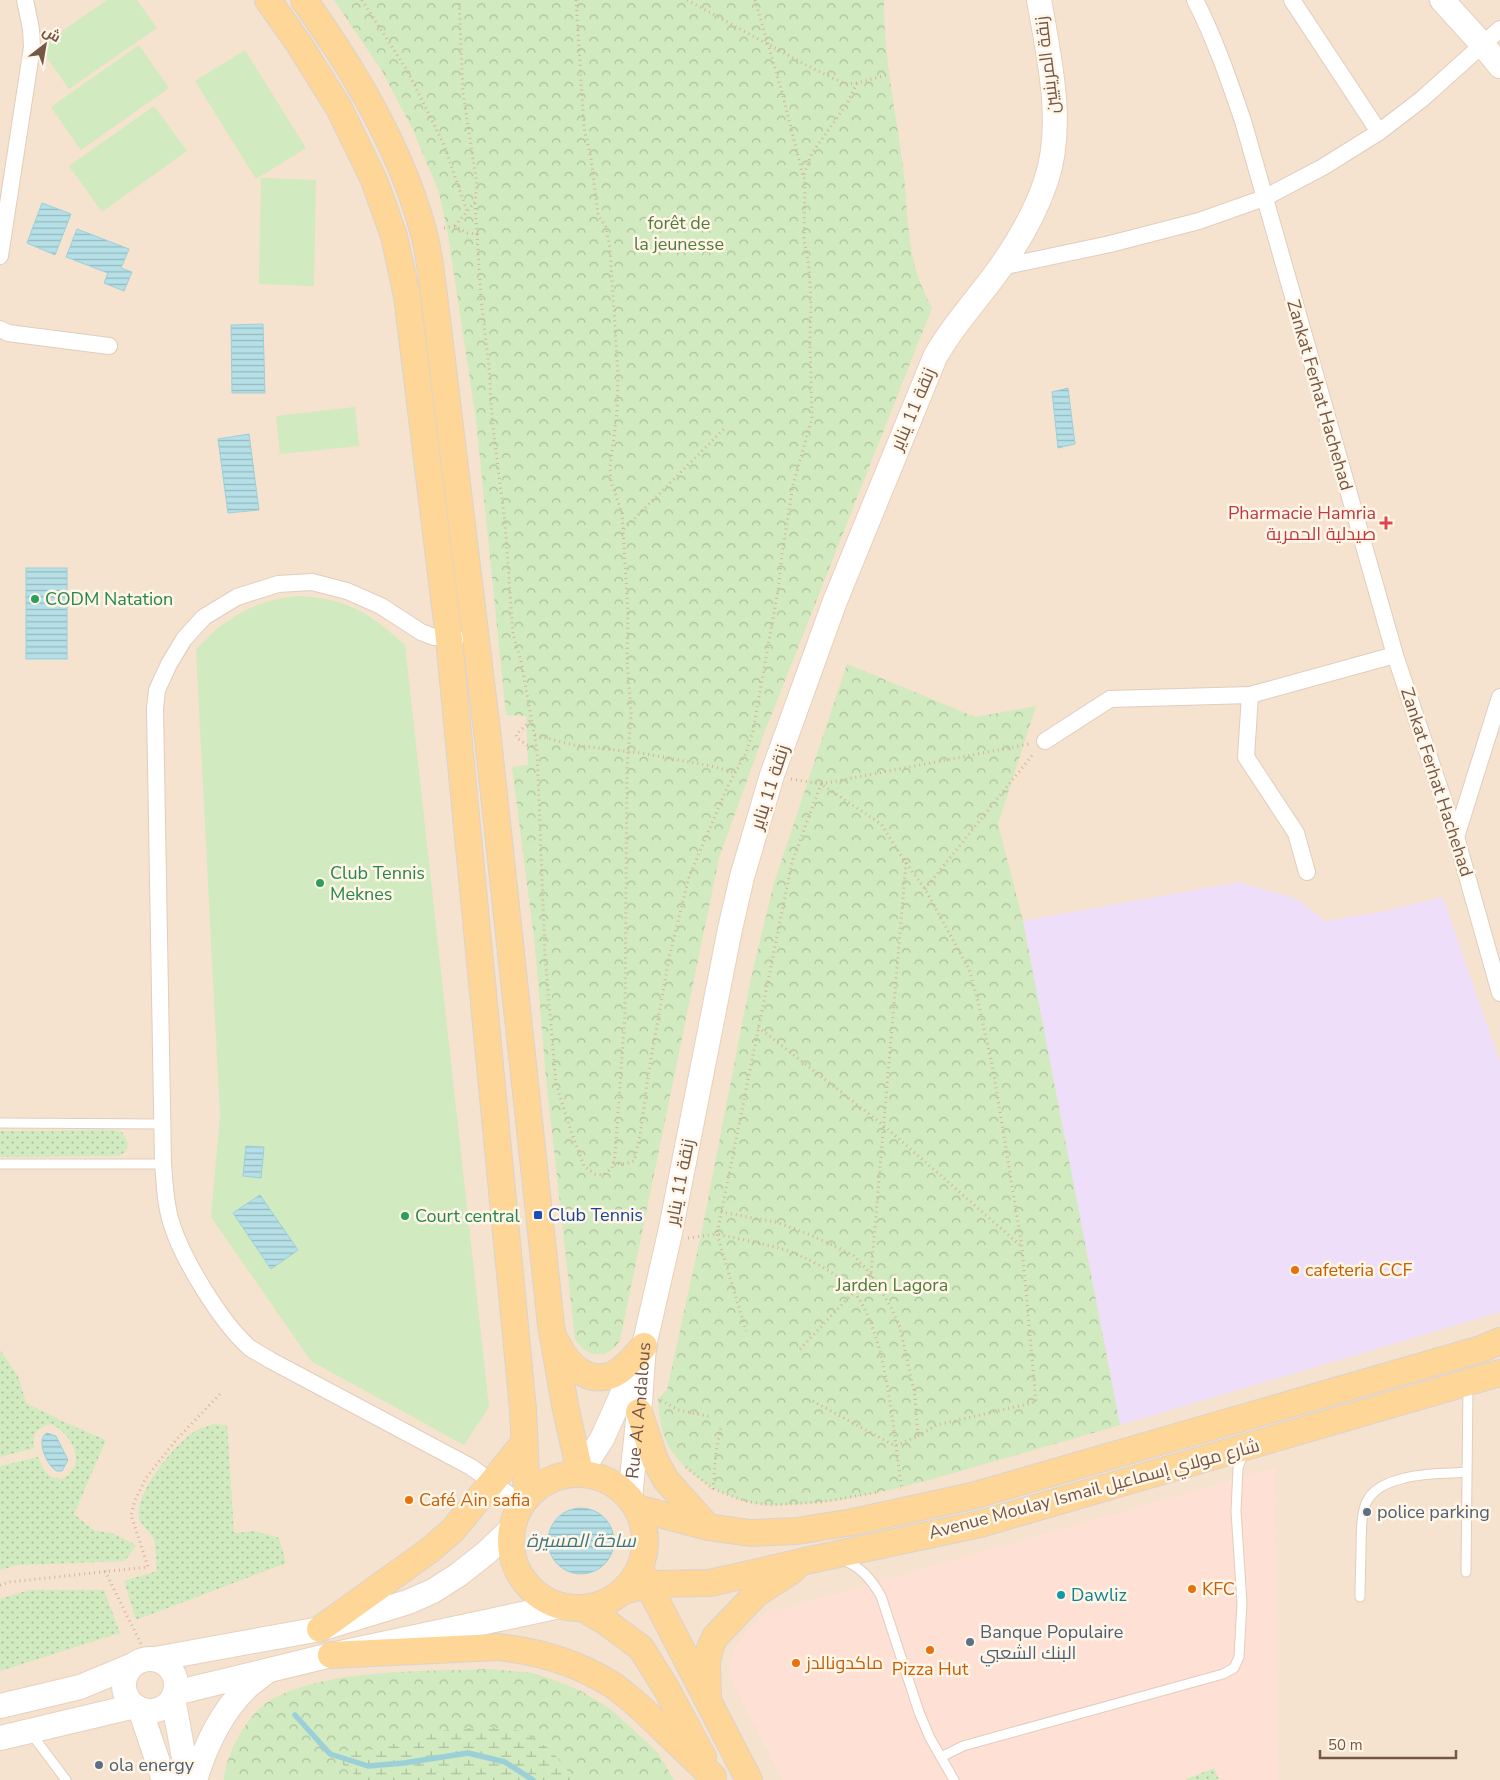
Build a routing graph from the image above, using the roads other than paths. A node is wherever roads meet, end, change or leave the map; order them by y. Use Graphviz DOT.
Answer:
graph roads {
  1 [pos="25,0"];
  2 [pos="268,0"];
  3 [pos="304,0"];
  4 [pos="1039,0"];
  5 [pos="1195,0"];
  6 [pos="1292,0"];
  7 [pos="1442,0"];
  8 [pos="1500,29"];
  9 [pos="1482,44"];
  10 [pos="1500,66"];
  11 [pos="1379,132"];
  12 [pos="1264,198"];
  13 [pos="0,256"];
  14 [pos="1001,267"];
  15 [pos="0,329"];
  16 [pos="109,346"];
  17 [pos="476,637"];
  18 [pos="449,639"];
  19 [pos="1395,655"];
  20 [pos="1250,695"];
  21 [pos="1500,697"];
  22 [pos="1045,741"];
  23 [pos="1456,837"];
  24 [pos="1307,872"];
  25 [pos="1500,993"];
  26 [pos="0,1123"];
  27 [pos="163,1124"];
  28 [pos="0,1164"];
  29 [pos="163,1164"];
  30 [pos="551,1325"];
  31 [pos="1500,1341"];
  32 [pos="644,1346"];
  33 [pos="1500,1373"];
  34 [pos="1468,1383"];
  35 [pos="1500,1387"];
  36 [pos="649,1410"];
  37 [pos="524,1443"];
  38 [pos="1245,1447"];
  39 [pos="1466,1472"];
  40 [pos="580,1473"];
  41 [pos="494,1482"];
  42 [pos="525,1500"];
  43 [pos="633,1503"];
  44 [pos="708,1527"];
  45 [pos="512,1528"];
  46 [pos="815,1559"];
  47 [pos="1466,1572"];
  48 [pos="645,1576"];
  49 [pos="1360,1596"];
  50 [pos="571,1607"];
  51 [pos="320,1629"];
  52 [pos="331,1655"];
  53 [pos="145,1661"];
  54 [pos="269,1670"];
  55 [pos="174,1696"];
  56 [pos="709,1701"];
  57 [pos="0,1706"];
  58 [pos="138,1708"];
  59 [pos="30,1731"];
  60 [pos="0,1738"];
  61 [pos="941,1757"];
  62 [pos="714,1778"];
  63 [pos="66,1780"];
  64 [pos="164,1780"];
  65 [pos="188,1780"];
  66 [pos="195,1780"];
  67 [pos="749,1780"];
  68 [pos="954,1780"];
  1 -- 13 [label="street"];
  2 -- 18 [label="main road"];
  3 -- 17 [label="main road"];
  4 -- 14 [label="main road, زنقة المرينيين"];
  5 -- 12 [label="street, Zankat Ferhat Hachehad"];
  6 -- 11 [label="street"];
  7 -- 9 [label="main road"];
  8 -- 9 [label="street"];
  9 -- 10 [label="main road"];
  9 -- 11 [label="street"];
  11 -- 12 [label="street"];
  12 -- 14 [label="street"];
  12 -- 19 [label="street, Zankat Ferhat Hachehad"];
  14 -- 32 [label="main road, زنقة 11 يناير"];
  15 -- 16 [label="street"];
  17 -- 18 [label="street"];
  17 -- 30 [label="main road"];
  18 -- 27 [label="street"];
  18 -- 37 [label="main road"];
  19 -- 20 [label="street"];
  19 -- 23 [label="street, Zankat Ferhat Hachehad"];
  20 -- 22 [label="street"];
  20 -- 24 [label="street"];
  21 -- 23 [label="street"];
  23 -- 25 [label="street, Zankat Ferhat Hachehad"];
  26 -- 27 [label="lane"];
  27 -- 29 [label="street"];
  28 -- 29 [label="lane"];
  29 -- 41 [label="street"];
  30 -- 32 [label="main road"];
  30 -- 40 [label="main road"];
  31 -- 44 [label="main road, Avenue Moulay Ismail شارع مولاي إسماعيل"];
  32 -- 36 [label="main road, Rue Al Andalous"];
  32 -- 40 [label="main road, Rue Al Andalous"];
  33 -- 34 [label="main road, Avenue Moulay Ismail شارع مولاي إسماعيل"];
  34 -- 35 [label="main road"];
  34 -- 38 [label="main road, Avenue Moulay Ismail شارع مولاي إسماعيل"];
  34 -- 39 [label="lane"];
  36 -- 43 [label="main road, Rue Al Andalous"];
  36 -- 44 [label="main road"];
  37 -- 41 [label="main road"];
  37 -- 42 [label="main road"];
  38 -- 46 [label="main road, Avenue Moulay Ismail شارع مولاي إسماعيل"];
  38 -- 61 [label="lane"];
  39 -- 47 [label="lane"];
  39 -- 49 [label="lane"];
  40 -- 42 [label="main road"];
  40 -- 43 [label="main road"];
  41 -- 42 [label="street"];
  41 -- 51 [label="main road"];
  42 -- 45 [label="main road"];
  43 -- 44 [label="main road, Avenue Moulay Ismail شارع مولاي إسماعيل"];
  43 -- 48 [label="main road"];
  45 -- 50 [label="main road"];
  45 -- 51 [label="main road"];
  46 -- 48 [label="main road, Avenue Moulay Ismail شارع مولاي إسماعيل"];
  46 -- 56 [label="main road"];
  46 -- 61 [label="lane"];
  48 -- 50 [label="main road"];
  48 -- 56 [label="main road"];
  50 -- 52 [label="main road"];
  50 -- 62 [label="main road"];
  51 -- 53 [label="main road"];
  52 -- 54 [label="main road"];
  52 -- 62 [label="main road"];
  53 -- 55 [label="main road"];
  53 -- 57 [label="main road"];
  53 -- 58 [label="main road"];
  54 -- 55 [label="main road"];
  54 -- 66 [label="main road"];
  55 -- 58 [label="main road"];
  55 -- 65 [label="main road"];
  56 -- 67 [label="main road"];
  58 -- 59 [label="main road"];
  58 -- 64 [label="main road"];
  59 -- 60 [label="main road"];
  59 -- 63 [label="lane"];
  61 -- 68 [label="lane"];
}
